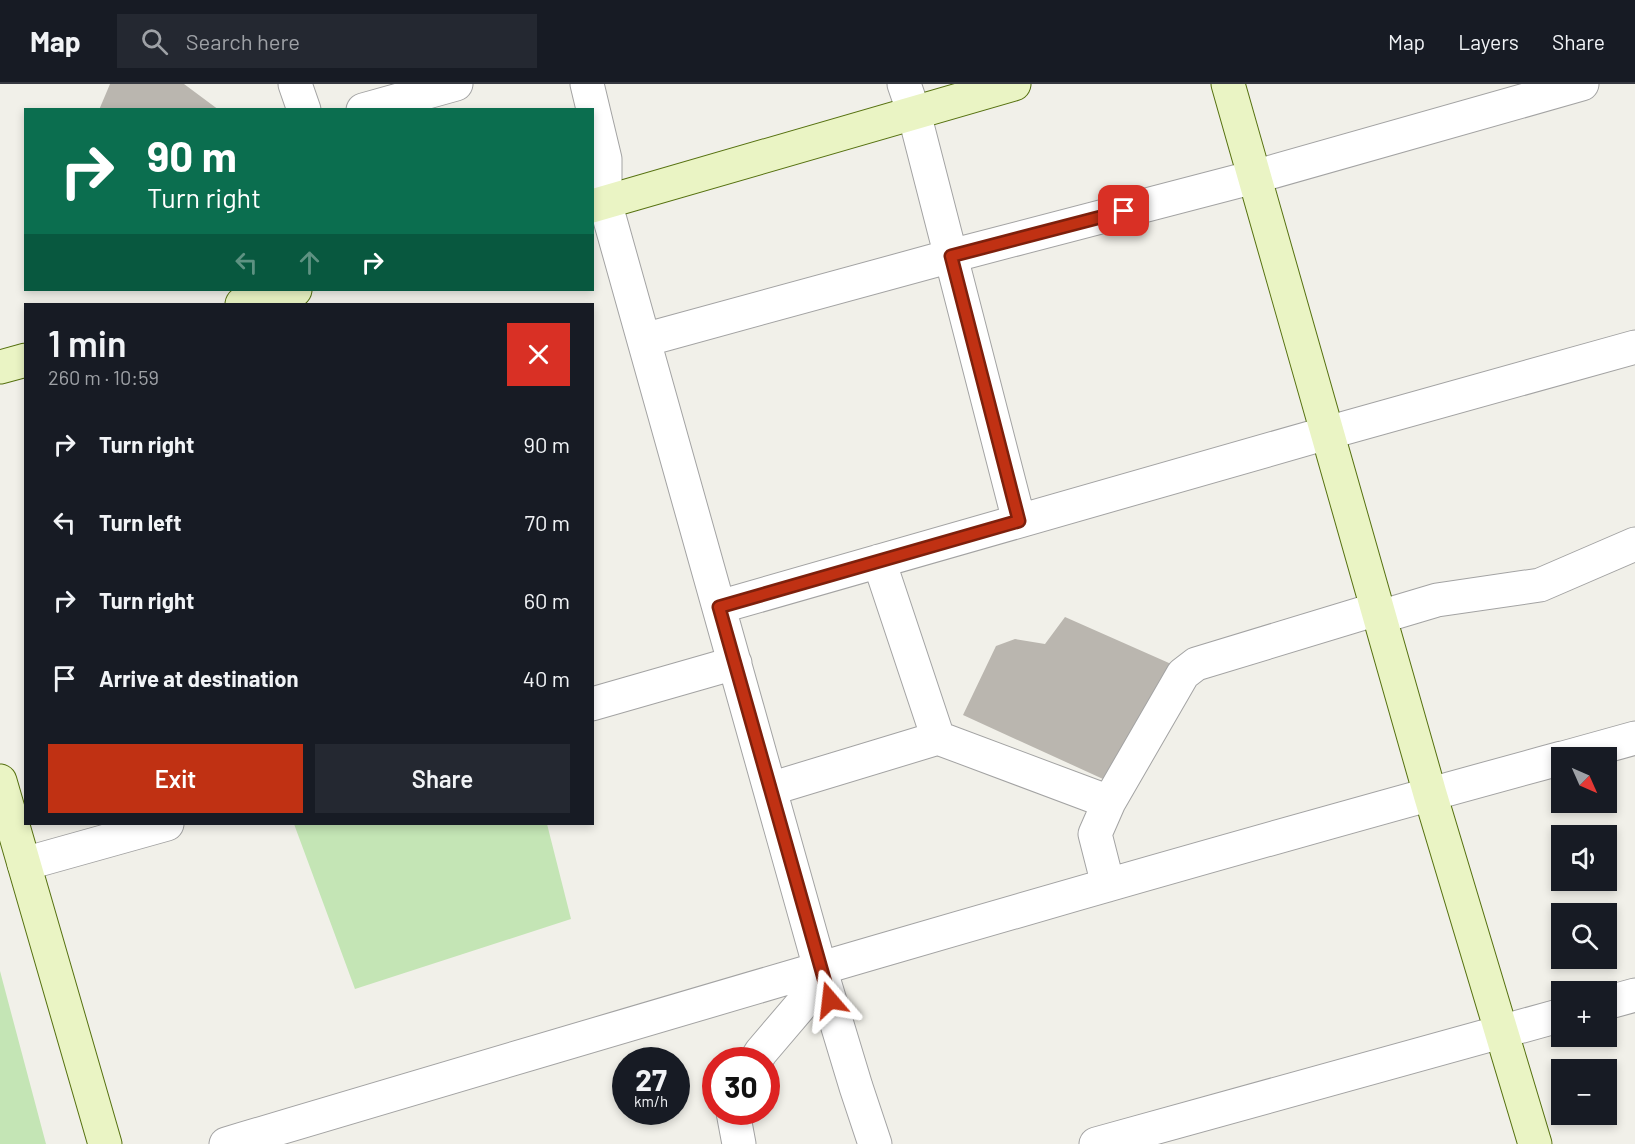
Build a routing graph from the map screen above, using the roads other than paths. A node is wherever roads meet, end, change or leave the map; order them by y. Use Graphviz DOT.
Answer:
graph roads {
  1 [pos="295,84"];
  2 [pos="456,84"];
  3 [pos="587,84"];
  4 [pos="1014,84"];
  5 [pos="1228,84"];
  6 [pos="1582,84"];
  7 [pos="909,98"];
  8 [pos="303,108"];
  9 [pos="370,108"];
  10 [pos="593,108"];
  11 [pos="594,113"];
  12 [pos="1254,177"];
  13 [pos="599,204"];
  14 [pos="951,256"];
  15 [pos="291,291"];
  16 [pos="246,303"];
  17 [pos="644,340"];
  18 [pos="1635,347"];
  19 [pos="24,361"];
  20 [pos="0,367"];
  21 [pos="1327,433"];
  22 [pos="1019,521"];
  23 [pos="1635,544"];
  24 [pos="879,561"];
  25 [pos="719,607"];
  26 [pos="1379,613"];
  27 [pos="735,663"];
  28 [pos="594,703"];
  29 [pos="938,738"];
  30 [pos="1635,738"];
  31 [pos="1602,747"];
  32 [pos="1551,761"];
  33 [pos="0,781"];
  34 [pos="770,789"];
  35 [pos="1430,794"];
  36 [pos="1109,802"];
  37 [pos="163,825"];
  38 [pos="24,864"];
  39 [pos="1108,885"];
  40 [pos="822,973"];
  41 [pos="1635,995"];
  42 [pos="1617,1000"];
  43 [pos="1551,1018"];
  44 [pos="1502,1031"];
  45 [pos="765,1047"];
  46 [pos="735,1125"];
  47 [pos="105,1144"];
  48 [pos="226,1144"];
  49 [pos="739,1144"];
  50 [pos="875,1144"];
  51 [pos="1095,1144"];
  52 [pos="1535,1144"];
  1 -- 8 [label="street"];
  2 -- 9 [label="street"];
  3 -- 10 [label="street"];
  4 -- 7 [label="street"];
  5 -- 12 [label="street"];
  6 -- 12 [label="street"];
  7 -- 13 [label="street"];
  7 -- 14 [label="street"];
  11 -- 13 [label="street"];
  12 -- 14 [label="street"];
  12 -- 21 [label="street"];
  13 -- 17 [label="street"];
  14 -- 17 [label="street"];
  14 -- 22 [label="street"];
  15 -- 16 [label="street"];
  17 -- 25 [label="street"];
  18 -- 21 [label="street"];
  19 -- 20 [label="street"];
  21 -- 22 [label="street"];
  21 -- 26 [label="street"];
  22 -- 24 [label="street"];
  23 -- 26 [label="street"];
  24 -- 25 [label="street"];
  24 -- 29 [label="street"];
  25 -- 27 [label="street"];
  26 -- 35 [label="street"];
  26 -- 36 [label="street"];
  27 -- 28 [label="street"];
  27 -- 34 [label="street"];
  29 -- 34 [label="street"];
  29 -- 36 [label="street"];
  30 -- 31 [label="street"];
  32 -- 35 [label="street"];
  33 -- 38 [label="street"];
  34 -- 40 [label="street"];
  35 -- 39 [label="street"];
  35 -- 44 [label="street"];
  36 -- 39 [label="street"];
  37 -- 38 [label="street"];
  38 -- 47 [label="street"];
  39 -- 40 [label="street"];
  40 -- 45 [label="street"];
  40 -- 48 [label="street"];
  40 -- 50 [label="street"];
  41 -- 42 [label="street"];
  43 -- 44 [label="street"];
  44 -- 51 [label="street"];
  44 -- 52 [label="street"];
  46 -- 49 [label="street"];
}
